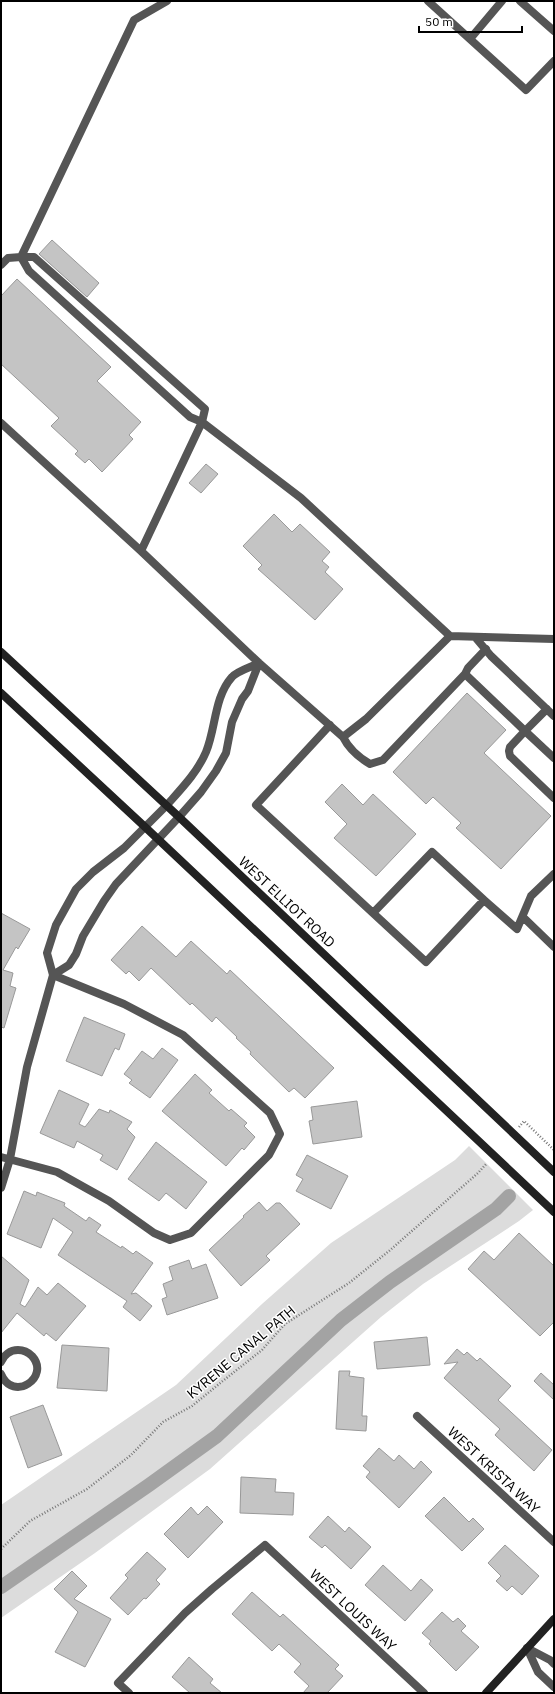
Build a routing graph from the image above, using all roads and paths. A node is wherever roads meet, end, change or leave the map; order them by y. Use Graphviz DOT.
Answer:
graph roads {
  1 [pos="167,1"];
  2 [pos="428,1"];
  3 [pos="502,1"];
  4 [pos="520,1"];
  5 [pos="554,30"];
  6 [pos="470,39"];
  7 [pos="554,61"];
  8 [pos="21,256"];
  9 [pos="1,265"];
  10 [pos="202,422"];
  11 [pos="1,423"];
  12 [pos="142,551"];
  13 [pos="450,636"];
  14 [pos="475,637"];
  15 [pos="554,640"];
  16 [pos="486,649"];
  17 [pos="1,652"];
  18 [pos="259,663"];
  19 [pos="465,674"];
  20 [pos="1,693"];
  21 [pos="547,709"];
  22 [pos="554,716"];
  23 [pos="330,724"];
  24 [pos="525,731"];
  25 [pos="343,737"];
  26 [pos="554,758"];
  27 [pos="554,798"];
  28 [pos="166,806"];
  29 [pos="179,817"];
  30 [pos="144,826"];
  31 [pos="158,838"];
  32 [pos="554,874"];
  33 [pos="484,900"];
  34 [pos="373,913"];
  35 [pos="523,917"];
  36 [pos="554,946"];
  37 [pos="53,975"];
  38 [pos="513,1134"];
  39 [pos="554,1150"];
  40 [pos="1,1156"];
  41 [pos="494,1156"];
  42 [pos="10,1159"];
  43 [pos="554,1172"];
  44 [pos="1,1188"];
  45 [pos="554,1212"];
  46 [pos="2,1358"];
  47 [pos="1,1374"];
  48 [pos="417,1416"];
  49 [pos="554,1542"];
  50 [pos="1,1550"];
  51 [pos="554,1619"];
  52 [pos="527,1648"];
  53 [pos="554,1664"];
  54 [pos="554,1687"];
  55 [pos="129,1693"];
  56 [pos="424,1693"];
  57 [pos="486,1693"];
  1 -- 8 [label="street"];
  2 -- 6 [label="street"];
  3 -- 6 [label="street"];
  4 -- 5 [label="street"];
  6 -- 7 [label="street"];
  8 -- 9 [label="street"];
  8 -- 10 [label="street"];
  8 -- 10 [label="street"];
  10 -- 12 [label="street"];
  10 -- 13 [label="street"];
  11 -- 12 [label="street"];
  12 -- 18 [label="street"];
  13 -- 14 [label="street"];
  13 -- 25 [label="street"];
  14 -- 15 [label="street"];
  14 -- 16 [label="street"];
  16 -- 19 [label="street"];
  16 -- 21 [label="street"];
  17 -- 28 [label="main road, WEST ELLIOT ROAD"];
  18 -- 23 [label="street"];
  18 -- 28 [label="street"];
  18 -- 29 [label="street"];
  19 -- 24 [label="street"];
  19 -- 25 [label="street"];
  20 -- 30 [label="main road"];
  21 -- 22 [label="street"];
  21 -- 24 [label="street"];
  23 -- 25 [label="street"];
  23 -- 34 [label="street"];
  24 -- 26 [label="street"];
  24 -- 27 [label="street"];
  28 -- 29 [label="main road, WEST ELLIOT ROAD"];
  28 -- 30 [label="street"];
  29 -- 31 [label="street"];
  29 -- 38 [label="main road, WEST ELLIOT ROAD"];
  30 -- 31 [label="main road"];
  30 -- 37 [label="street"];
  31 -- 37 [label="street"];
  31 -- 41 [label="main road"];
  32 -- 35 [label="street"];
  33 -- 34 [label="street"];
  33 -- 34 [label="street"];
  33 -- 35 [label="street"];
  35 -- 36 [label="street"];
  37 -- 42 [label="street"];
  37 -- 42 [label="street"];
  38 -- 39 [label="path"];
  38 -- 43 [label="main road, WEST ELLIOT ROAD"];
  40 -- 42 [label="street"];
  41 -- 45 [label="main road"];
  41 -- 50 [label="path, KYRENE CANAL PATH"];
  42 -- 44 [label="street"];
  46 -- 47 [label="street"];
  48 -- 49 [label="street, WEST KRISTA WAY"];
  51 -- 52 [label="main road"];
  52 -- 53 [label="street"];
  52 -- 54 [label="street"];
  52 -- 57 [label="main road"];
  55 -- 56 [label="street, WEST LOUIS WAY"];
}
